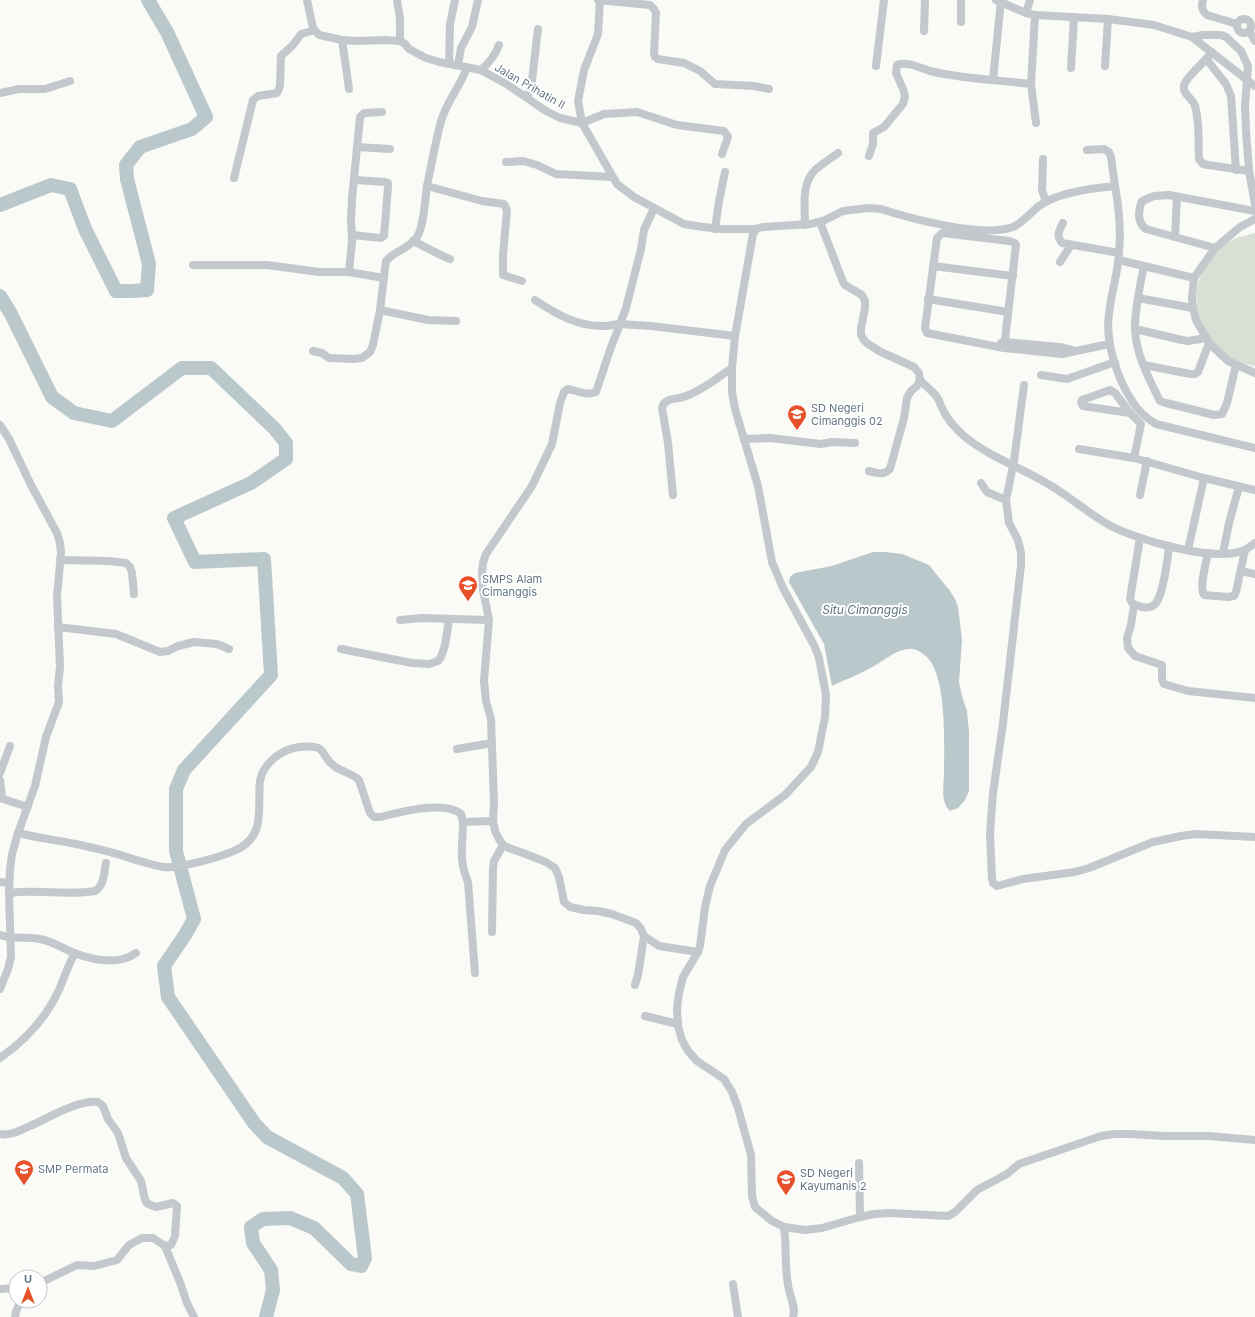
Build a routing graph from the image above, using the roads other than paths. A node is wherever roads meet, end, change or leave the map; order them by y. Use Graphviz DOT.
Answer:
graph roads {
  1 [pos="307,0"];
  2 [pos="397,0"];
  3 [pos="455,0"];
  4 [pos="478,0"];
  5 [pos="600,0"];
  6 [pos="884,0"];
  7 [pos="925,0"];
  8 [pos="961,0"];
  9 [pos="1030,0"];
  10 [pos="1202,0"];
  11 [pos="1000,1"];
  12 [pos="646,3"];
  13 [pos="1026,13"];
  14 [pos="1035,15"];
  15 [pos="1074,17"];
  16 [pos="1108,19"];
  17 [pos="1252,21"];
  18 [pos="961,22"];
  19 [pos="1237,26"];
  20 [pos="313,28"];
  21 [pos="538,29"];
  22 [pos="924,31"];
  23 [pos="1249,31"];
  24 [pos="1192,37"];
  25 [pos="1226,37"];
  26 [pos="342,40"];
  27 [pos="400,41"];
  28 [pos="1255,41"];
  29 [pos="498,45"];
  30 [pos="1212,52"];
  31 [pos="1207,60"];
  32 [pos="449,64"];
  33 [pos="458,65"];
  34 [pos="876,66"];
  35 [pos="1105,66"];
  36 [pos="467,67"];
  37 [pos="1071,68"];
  38 [pos="480,70"];
  39 [pos="993,80"];
  40 [pos="1246,80"];
  41 [pos="70,81"];
  42 [pos="1031,84"];
  43 [pos="1255,86"];
  44 [pos="349,89"];
  45 [pos="768,89"];
  46 [pos="0,92"];
  47 [pos="527,97"];
  48 [pos="382,112"];
  49 [pos="582,123"];
  50 [pos="1036,123"];
  51 [pos="357,147"];
  52 [pos="390,149"];
  53 [pos="1087,150"];
  54 [pos="838,153"];
  55 [pos="722,154"];
  56 [pos="869,156"];
  57 [pos="1043,159"];
  58 [pos="1252,159"];
  59 [pos="506,162"];
  60 [pos="1236,170"];
  61 [pos="1249,171"];
  62 [pos="725,172"];
  63 [pos="612,177"];
  64 [pos="234,178"];
  65 [pos="354,180"];
  66 [pos="427,186"];
  67 [pos="1115,186"];
  68 [pos="1177,197"];
  69 [pos="1255,201"];
  70 [pos="1046,202"];
  71 [pos="1255,204"];
  72 [pos="654,208"];
  73 [pos="1255,211"];
  74 [pos="1255,219"];
  75 [pos="820,222"];
  76 [pos="1063,222"];
  77 [pos="804,225"];
  78 [pos="715,228"];
  79 [pos="756,228"];
  80 [pos="352,235"];
  81 [pos="1175,237"];
  82 [pos="413,241"];
  83 [pos="1071,245"];
  84 [pos="1216,248"];
  85 [pos="1119,256"];
  86 [pos="450,259"];
  87 [pos="1060,262"];
  88 [pos="193,265"];
  89 [pos="933,266"];
  90 [pos="1144,266"];
  91 [pos="349,272"];
  92 [pos="1013,276"];
  93 [pos="384,278"];
  94 [pos="1194,278"];
  95 [pos="522,281"];
  96 [pos="1138,298"];
  97 [pos="928,299"];
  98 [pos="535,300"];
  99 [pos="1193,308"];
  100 [pos="380,310"];
  101 [pos="1008,312"];
  102 [pos="456,321"];
  103 [pos="620,324"];
  104 [pos="1135,329"];
  105 [pos="735,336"];
  106 [pos="1208,341"];
  107 [pos="1109,344"];
  108 [pos="1002,345"];
  109 [pos="313,351"];
  110 [pos="1115,362"];
  111 [pos="1144,365"];
  112 [pos="1236,365"];
  113 [pos="732,368"];
  114 [pos="1255,373"];
  115 [pos="1041,375"];
  116 [pos="920,380"];
  117 [pos="1024,385"];
  118 [pos="1128,402"];
  119 [pos="1130,413"];
  120 [pos="0,424"];
  121 [pos="744,439"];
  122 [pos="855,443"];
  123 [pos="1255,448"];
  124 [pos="1079,449"];
  125 [pos="1134,458"];
  126 [pos="1147,461"];
  127 [pos="1012,466"];
  128 [pos="869,471"];
  129 [pos="1204,478"];
  130 [pos="981,483"];
  131 [pos="1239,487"];
  132 [pos="1255,490"];
  133 [pos="673,495"];
  134 [pos="1140,495"];
  135 [pos="1006,500"];
  136 [pos="1140,538"];
  137 [pos="1255,543"];
  138 [pos="1169,546"];
  139 [pos="1188,550"];
  140 [pos="1245,550"];
  141 [pos="1208,553"];
  142 [pos="1223,553"];
  143 [pos="60,560"];
  144 [pos="1241,572"];
  145 [pos="1255,574"];
  146 [pos="134,594"];
  147 [pos="1132,603"];
  148 [pos="400,620"];
  149 [pos="449,620"];
  150 [pos="489,620"];
  151 [pos="58,626"];
  152 [pos="229,649"];
  153 [pos="341,649"];
  154 [pos="1255,698"];
  155 [pos="492,743"];
  156 [pos="10,746"];
  157 [pos="457,749"];
  158 [pos="0,773"];
  159 [pos="0,780"];
  160 [pos="1,798"];
  161 [pos="28,807"];
  162 [pos="493,821"];
  163 [pos="463,822"];
  164 [pos="18,833"];
  165 [pos="1255,836"];
  166 [pos="503,845"];
  167 [pos="106,863"];
  168 [pos="0,882"];
  169 [pos="9,883"];
  170 [pos="9,894"];
  171 [pos="492,932"];
  172 [pos="0,936"];
  173 [pos="644,936"];
  174 [pos="9,938"];
  175 [pos="698,952"];
  176 [pos="75,953"];
  177 [pos="136,953"];
  178 [pos="475,973"];
  179 [pos="635,984"];
  180 [pos="0,989"];
  181 [pos="645,1016"];
  182 [pos="678,1024"];
  183 [pos="0,1058"];
  184 [pos="0,1134"];
  185 [pos="1255,1140"];
  186 [pos="860,1163"];
  187 [pos="860,1217"];
  188 [pos="784,1227"];
  189 [pos="165,1246"];
  190 [pos="48,1278"];
  191 [pos="733,1284"];
  192 [pos="194,1317"];
  193 [pos="738,1317"];
  194 [pos="793,1317"];
  1 -- 20 [label="street"];
  2 -- 27 [label="street"];
  3 -- 32 [label="street"];
  4 -- 33 [label="street"];
  5 -- 12 [label="street"];
  5 -- 49 [label="street"];
  6 -- 34 [label="street"];
  7 -- 22 [label="street"];
  8 -- 18 [label="street"];
  9 -- 13 [label="street"];
  10 -- 19 [label="street"];
  11 -- 13 [label="street"];
  11 -- 39 [label="street"];
  12 -- 45 [label="street"];
  13 -- 14 [label="street"];
  14 -- 15 [label="street"];
  14 -- 42 [label="street"];
  15 -- 16 [label="street"];
  15 -- 37 [label="street"];
  16 -- 24 [label="street"];
  16 -- 35 [label="street"];
  17 -- 19 [label="street"];
  17 -- 23 [label="street"];
  19 -- 23 [label="street"];
  19 -- 25 [label="street"];
  20 -- 26 [label="street"];
  20 -- 64 [label="street"];
  21 -- 47 [label="street"];
  23 -- 28 [label="street"];
  24 -- 25 [label="street"];
  24 -- 30 [label="street"];
  25 -- 40 [label="street"];
  26 -- 27 [label="street"];
  26 -- 44 [label="street"];
  27 -- 32 [label="street, Jalan Prihatin II"];
  29 -- 38 [label="street"];
  30 -- 31 [label="street"];
  30 -- 40 [label="street"];
  31 -- 60 [label="street"];
  31 -- 60 [label="street"];
  32 -- 33 [label="street, Jalan Prihatin II"];
  33 -- 36 [label="street, Jalan Prihatin II"];
  36 -- 38 [label="street, Jalan Prihatin II"];
  36 -- 66 [label="street"];
  38 -- 47 [label="street, Jalan Prihatin II"];
  39 -- 42 [label="street"];
  39 -- 56 [label="street"];
  40 -- 43 [label="street"];
  40 -- 58 [label="street"];
  41 -- 46 [label="street"];
  42 -- 50 [label="street"];
  47 -- 49 [label="street, Jalan Prihatin II"];
  48 -- 51 [label="street"];
  49 -- 55 [label="street"];
  49 -- 63 [label="street"];
  51 -- 52 [label="street"];
  51 -- 65 [label="street"];
  53 -- 67 [label="street"];
  54 -- 77 [label="street"];
  57 -- 70 [label="street"];
  58 -- 61 [label="street"];
  59 -- 63 [label="street"];
  60 -- 61 [label="street"];
  61 -- 69 [label="street"];
  62 -- 78 [label="street"];
  63 -- 72 [label="street"];
  65 -- 80 [label="street"];
  65 -- 80 [label="street"];
  66 -- 82 [label="street"];
  66 -- 95 [label="street"];
  67 -- 70 [label="street"];
  67 -- 85 [label="street"];
  68 -- 73 [label="street"];
  68 -- 81 [label="street"];
  68 -- 81 [label="street"];
  69 -- 71 [label="street"];
  70 -- 75 [label="street"];
  72 -- 78 [label="street"];
  72 -- 103 [label="street"];
  74 -- 84 [label="street"];
  75 -- 77 [label="street"];
  75 -- 116 [label="street"];
  76 -- 83 [label="street"];
  77 -- 79 [label="street"];
  78 -- 79 [label="street"];
  79 -- 105 [label="street"];
  80 -- 91 [label="street"];
  81 -- 84 [label="street"];
  82 -- 86 [label="street"];
  82 -- 93 [label="street"];
  83 -- 85 [label="street"];
  83 -- 87 [label="street"];
  84 -- 94 [label="street"];
  85 -- 90 [label="street"];
  85 -- 107 [label="street"];
  88 -- 91 [label="street"];
  89 -- 92 [label="street"];
  89 -- 92 [label="street"];
  89 -- 97 [label="street"];
  90 -- 94 [label="street"];
  90 -- 96 [label="street"];
  91 -- 93 [label="street"];
  92 -- 101 [label="street"];
  93 -- 100 [label="street"];
  94 -- 99 [label="street"];
  96 -- 99 [label="street"];
  96 -- 104 [label="street"];
  97 -- 101 [label="street"];
  97 -- 108 [label="street"];
  98 -- 103 [label="street"];
  99 -- 106 [label="street"];
  100 -- 102 [label="street"];
  100 -- 109 [label="street"];
  101 -- 108 [label="street"];
  103 -- 105 [label="street"];
  103 -- 150 [label="street"];
  104 -- 106 [label="street"];
  104 -- 111 [label="street"];
  105 -- 113 [label="street"];
  106 -- 111 [label="street"];
  106 -- 112 [label="street"];
  107 -- 108 [label="street"];
  107 -- 110 [label="street"];
  110 -- 115 [label="street"];
  110 -- 118 [label="street"];
  111 -- 112 [label="street"];
  112 -- 114 [label="street"];
  113 -- 121 [label="street"];
  113 -- 133 [label="street"];
  116 -- 127 [label="street"];
  116 -- 128 [label="street"];
  117 -- 127 [label="street"];
  118 -- 119 [label="street"];
  118 -- 119 [label="street"];
  118 -- 123 [label="street"];
  119 -- 125 [label="street"];
  120 -- 143 [label="street"];
  121 -- 122 [label="street"];
  121 -- 175 [label="street"];
  124 -- 125 [label="street"];
  125 -- 126 [label="street"];
  126 -- 129 [label="street"];
  126 -- 134 [label="street"];
  127 -- 135 [label="street"];
  127 -- 136 [label="street"];
  129 -- 131 [label="street"];
  129 -- 139 [label="street"];
  130 -- 135 [label="street"];
  131 -- 132 [label="street"];
  131 -- 142 [label="street"];
  135 -- 165 [label="street"];
  136 -- 138 [label="street"];
  136 -- 147 [label="street"];
  137 -- 140 [label="street"];
  138 -- 139 [label="street"];
  138 -- 147 [label="street"];
  139 -- 141 [label="street"];
  140 -- 142 [label="street"];
  140 -- 144 [label="street"];
  141 -- 142 [label="street"];
  141 -- 144 [label="street"];
  143 -- 146 [label="street"];
  143 -- 151 [label="street"];
  144 -- 145 [label="street"];
  147 -- 154 [label="street"];
  148 -- 149 [label="street"];
  149 -- 150 [label="street"];
  149 -- 153 [label="street"];
  150 -- 155 [label="street"];
  151 -- 152 [label="street"];
  151 -- 161 [label="street"];
  155 -- 157 [label="street"];
  155 -- 162 [label="street"];
  156 -- 158 [label="street"];
  159 -- 160 [label="street"];
  160 -- 161 [label="street"];
  161 -- 164 [label="street"];
  162 -- 163 [label="street"];
  162 -- 166 [label="street"];
  163 -- 164 [label="street"];
  163 -- 178 [label="street"];
  164 -- 169 [label="street"];
  166 -- 171 [label="street"];
  166 -- 173 [label="street"];
  167 -- 170 [label="street"];
  168 -- 169 [label="street"];
  169 -- 170 [label="street"];
  170 -- 174 [label="street"];
  172 -- 174 [label="street"];
  173 -- 175 [label="street"];
  173 -- 179 [label="street"];
  174 -- 176 [label="street"];
  174 -- 180 [label="street"];
  175 -- 182 [label="street"];
  176 -- 177 [label="street"];
  176 -- 183 [label="street"];
  181 -- 182 [label="street"];
  182 -- 188 [label="street"];
  184 -- 189 [label="street"];
  185 -- 187 [label="street"];
  186 -- 187 [label="street"];
  187 -- 188 [label="street"];
  188 -- 194 [label="street"];
  189 -- 190 [label="street"];
  189 -- 192 [label="street"];
  191 -- 193 [label="street"];
}
